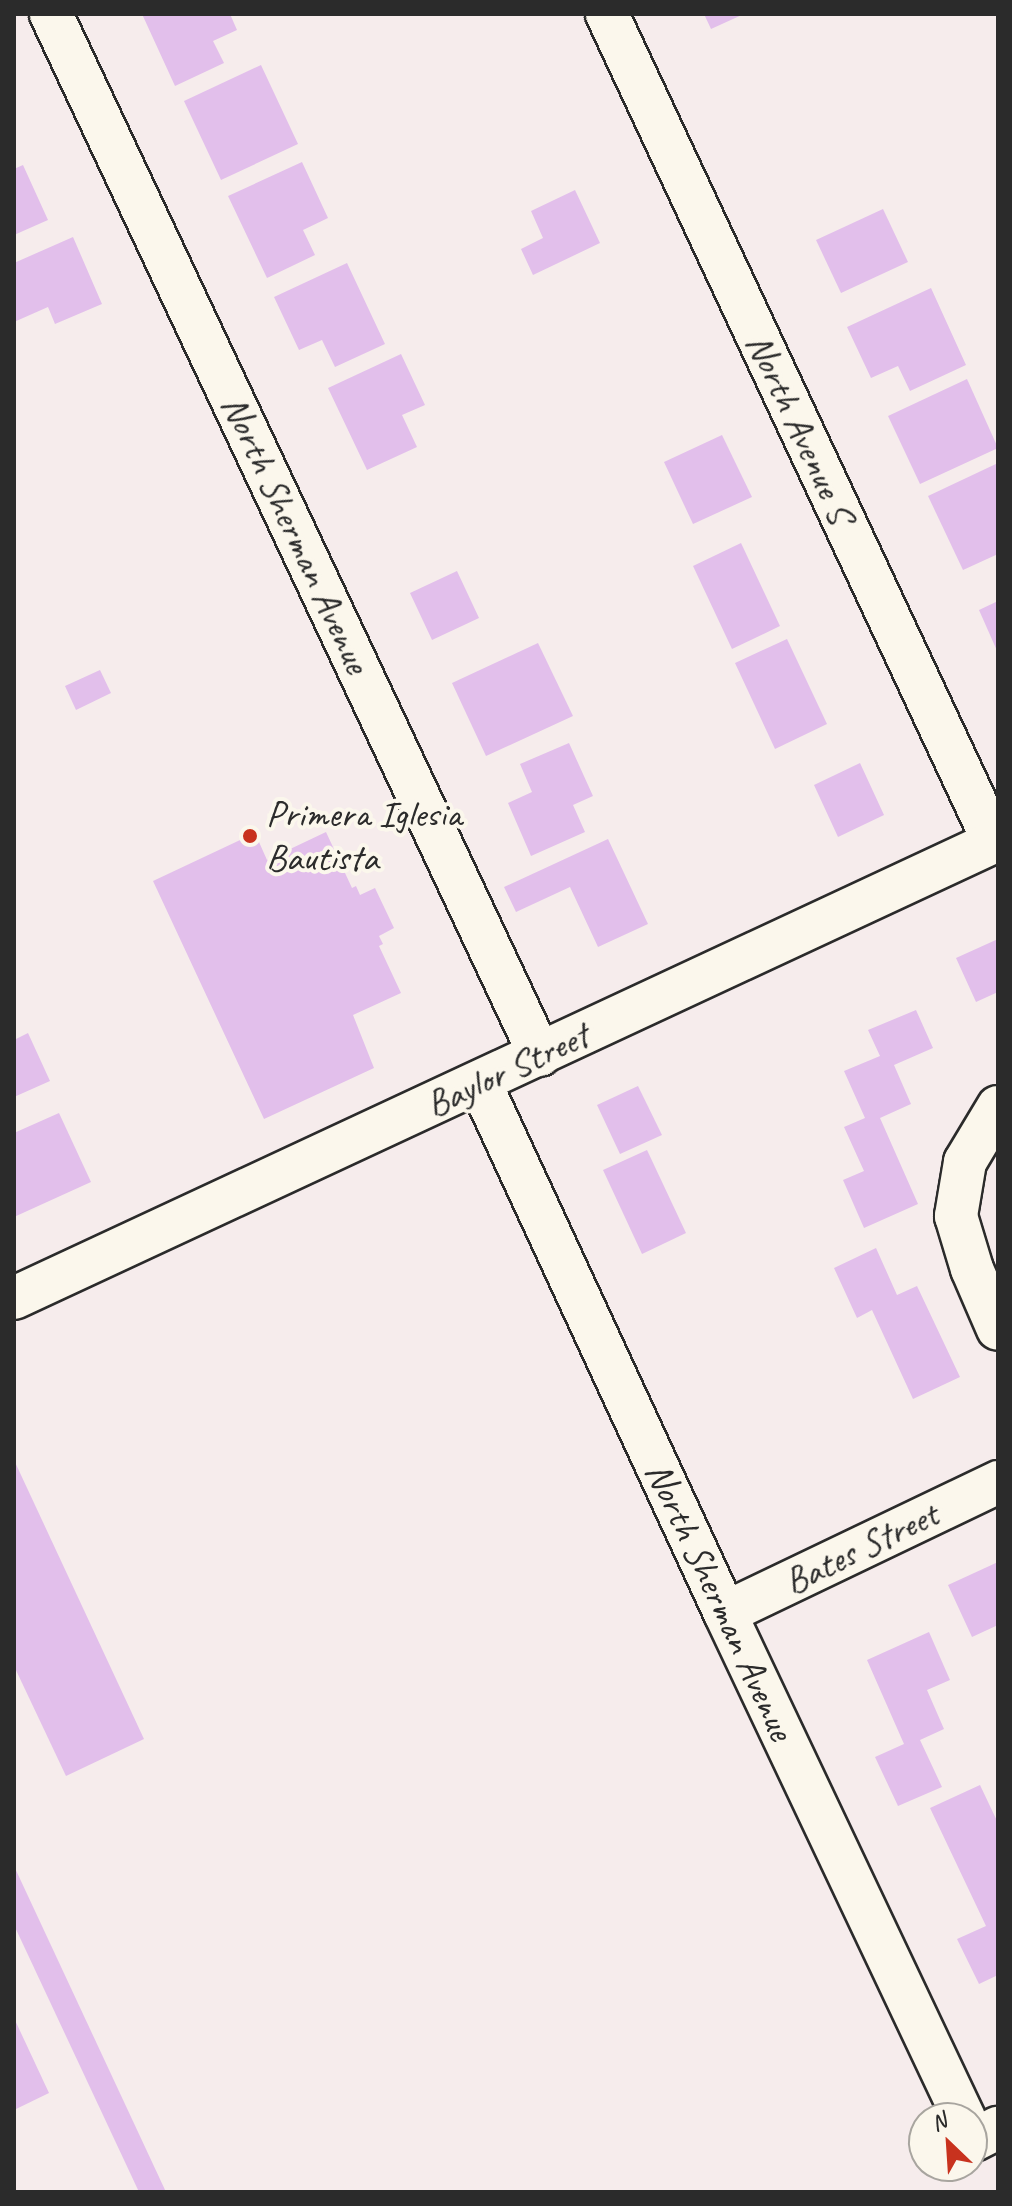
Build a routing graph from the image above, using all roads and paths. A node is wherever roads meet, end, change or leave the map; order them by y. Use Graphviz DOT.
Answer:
graph roads {
  1 [pos="51,14"];
  2 [pos="607,14"];
  3 [pos="996,841"];
  4 [pos="540,1055"];
  5 [pos="480,1083"];
  6 [pos="998,1107"];
  7 [pos="14,1298"];
  8 [pos="998,1329"];
  9 [pos="998,1482"];
  10 [pos="725,1613"];
  11 [pos="963,2102"];
  1 -- 4 [label="street, North Sherman Avenue"];
  2 -- 3 [label="street, North Avenue S"];
  3 -- 4 [label="street, Baylor Street"];
  4 -- 5 [label="street, Baylor Street"];
  5 -- 7 [label="street, Baylor Street"];
  5 -- 10 [label="street, North Sherman Avenue"];
  6 -- 8 [label="street"];
  9 -- 10 [label="street, Bates Street"];
  10 -- 11 [label="street, North Sherman Avenue"];
}
